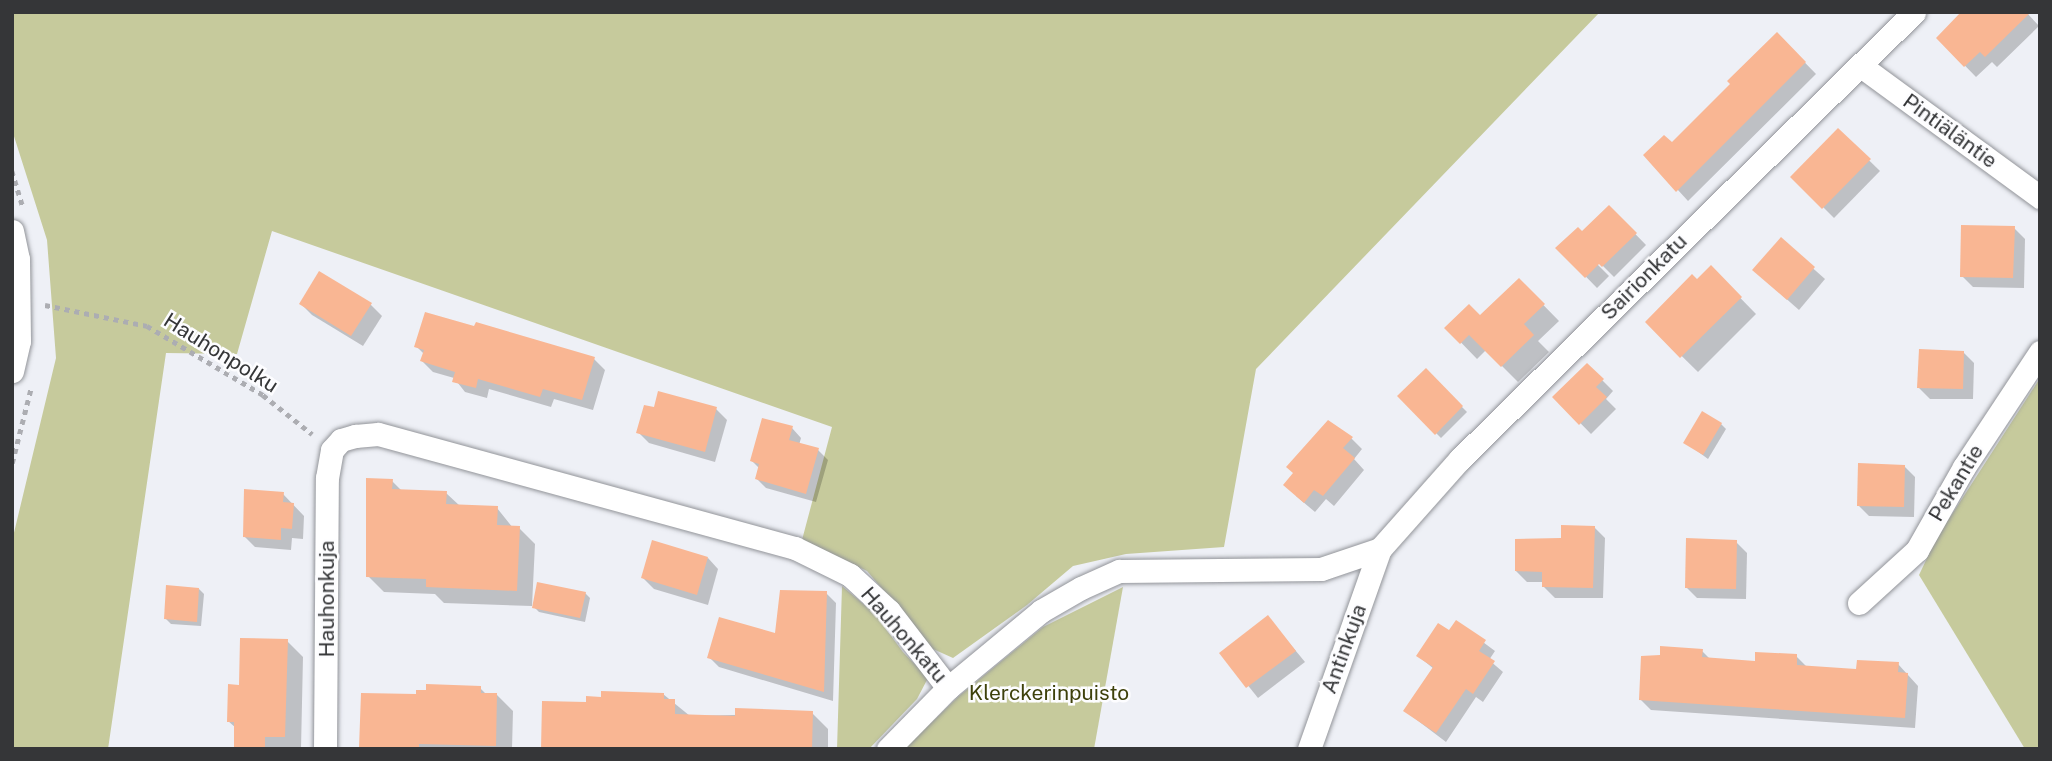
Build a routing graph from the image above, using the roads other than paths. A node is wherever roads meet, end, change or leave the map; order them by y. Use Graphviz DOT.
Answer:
graph roads {
  1 [pos="1914,12"];
  2 [pos="1861,66"];
  3 [pos="2040,197"];
  4 [pos="12,230"];
  5 [pos="2040,352"];
  6 [pos="12,371"];
  7 [pos="332,450"];
  8 [pos="1380,549"];
  9 [pos="1859,603"];
  10 [pos="948,688"];
  11 [pos="325,749"];
  12 [pos="888,749"];
  13 [pos="1308,749"];
  1 -- 2 [label="street, Sairionkatu"];
  2 -- 3 [label="street, Pintiäläntie"];
  2 -- 8 [label="street, Sairionkatu"];
  4 -- 6 [label="street"];
  5 -- 9 [label="street, Pekantie"];
  7 -- 10 [label="street, Hauhonkatu"];
  7 -- 11 [label="street, Hauhonkuja"];
  8 -- 10 [label="street, Hauhonkatu"];
  8 -- 13 [label="street, Antinkuja"];
  10 -- 12 [label="street"];
}
